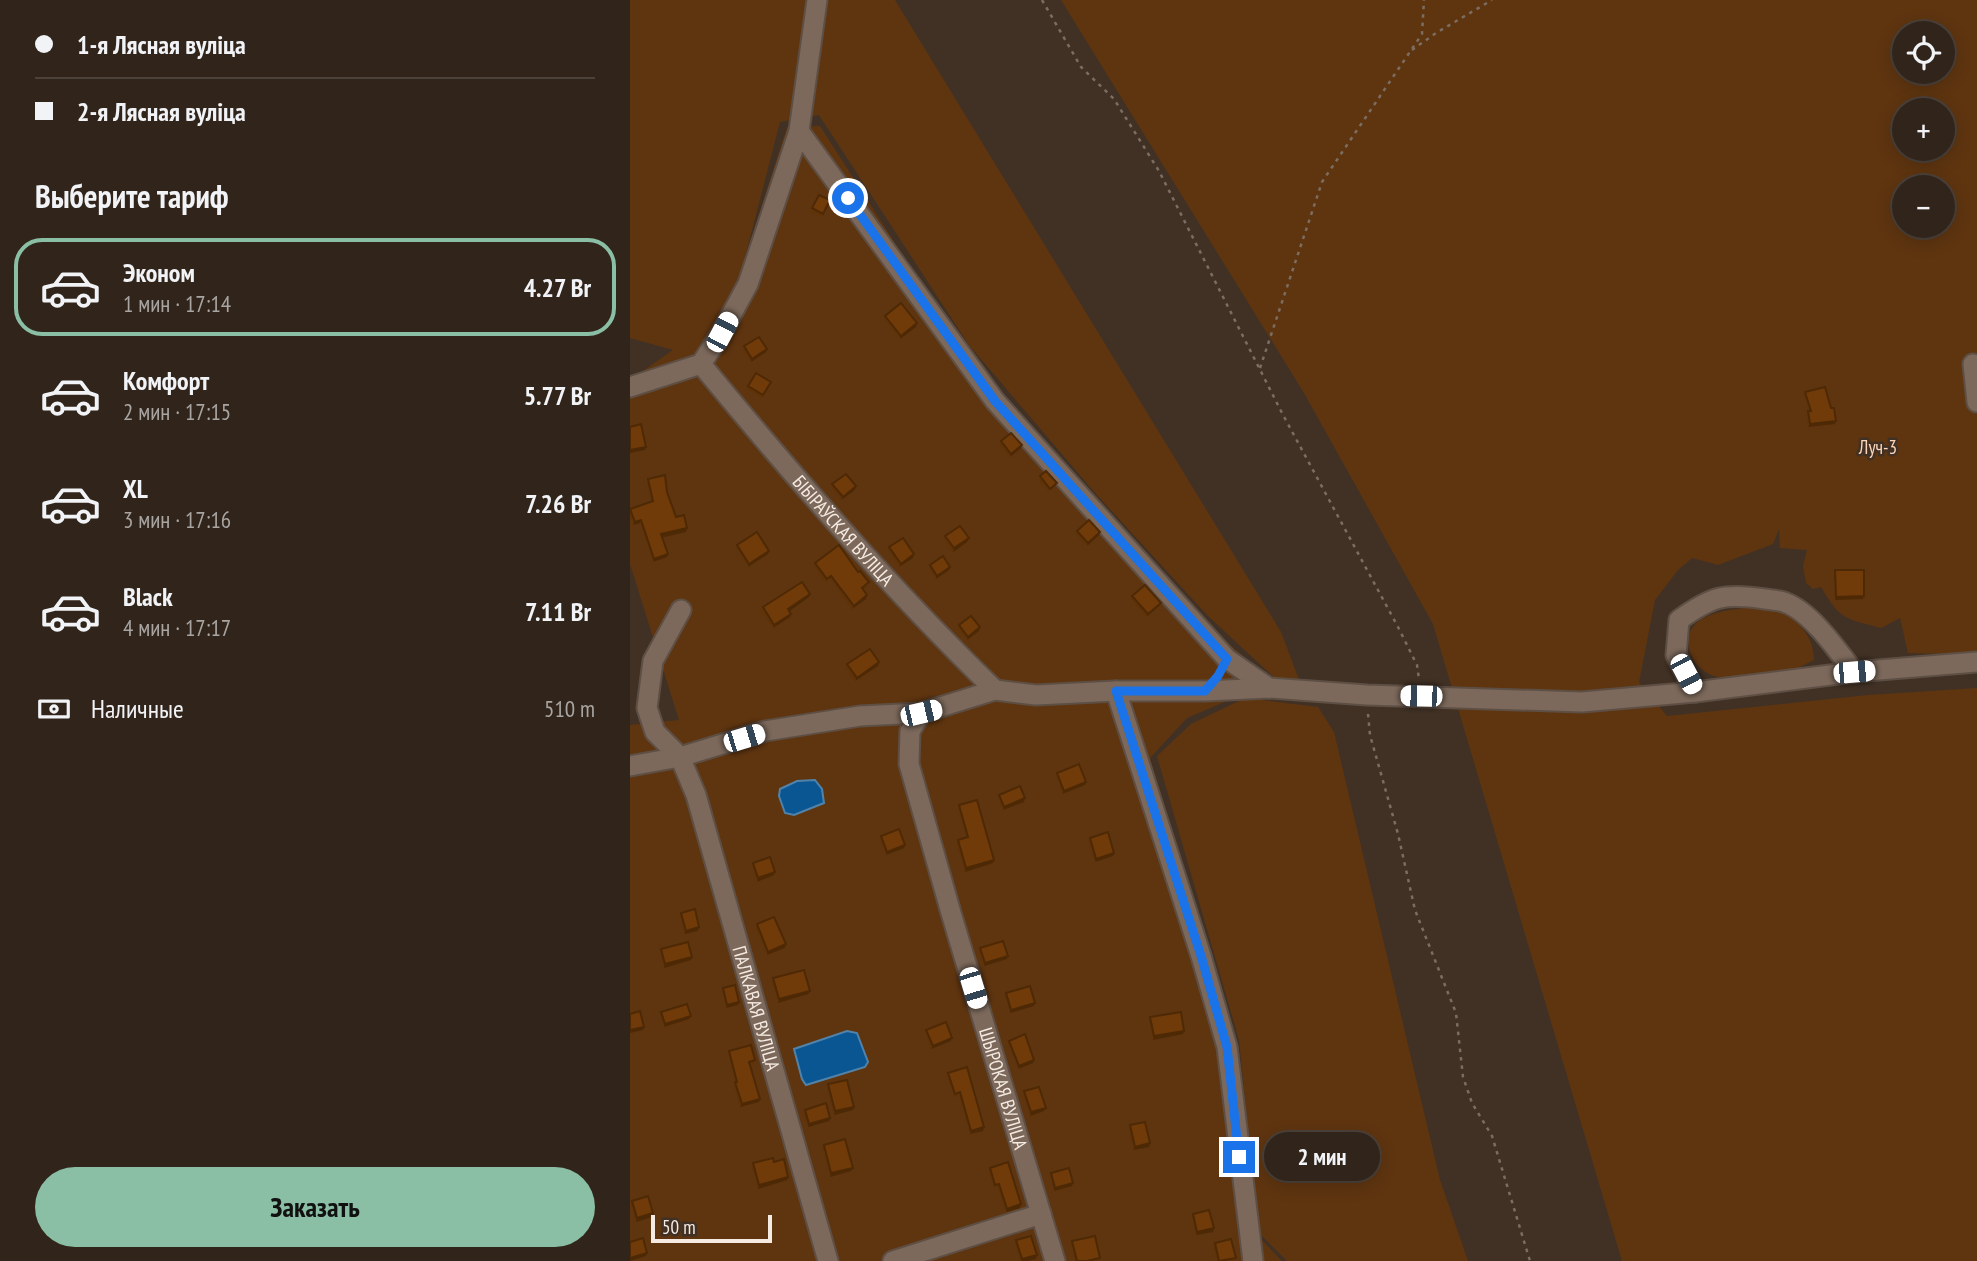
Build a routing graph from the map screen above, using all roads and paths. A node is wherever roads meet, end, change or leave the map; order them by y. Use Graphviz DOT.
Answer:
graph roads {
  1 [pos="817,0"];
  2 [pos="1042,0"];
  3 [pos="1424,0"];
  4 [pos="1492,0"];
  5 [pos="1409,53"];
  6 [pos="799,131"];
  7 [pos="701,365"];
  8 [pos="1973,365"];
  9 [pos="1260,368"];
  10 [pos="630,387"];
  11 [pos="1977,402"];
  12 [pos="681,610"];
  13 [pos="1227,659"];
  14 [pos="1977,662"];
  15 [pos="1854,672"];
  16 [pos="1269,688"];
  17 [pos="995,690"];
  18 [pos="1116,691"];
  19 [pos="1205,691"];
  20 [pos="1695,692"];
  21 [pos="1367,695"];
  22 [pos="1421,696"];
  23 [pos="921,713"];
  24 [pos="680,757"];
  25 [pos="630,766"];
  26 [pos="1041,1214"];
  27 [pos="828,1261"];
  28 [pos="893,1261"];
  29 [pos="1055,1261"];
  30 [pos="1253,1261"];
  31 [pos="1530,1261"];
  1 -- 6 [label="street"];
  2 -- 9 [label="path"];
  3 -- 5 [label="path"];
  4 -- 5 [label="path"];
  5 -- 9 [label="path"];
  6 -- 7 [label="street"];
  6 -- 13 [label="street"];
  7 -- 10 [label="street"];
  7 -- 17 [label="street, БІБІРАЎСКАЯ ВУЛІЦА"];
  8 -- 11 [label="street"];
  9 -- 22 [label="path"];
  12 -- 24 [label="street"];
  13 -- 16 [label="street"];
  13 -- 19 [label="street"];
  14 -- 15 [label="street"];
  15 -- 20 [label="street"];
  15 -- 20 [label="street"];
  16 -- 19 [label="street"];
  16 -- 21 [label="street"];
  17 -- 18 [label="street"];
  17 -- 23 [label="street"];
  18 -- 19 [label="street"];
  18 -- 30 [label="street"];
  20 -- 22 [label="street"];
  21 -- 22 [label="street"];
  21 -- 31 [label="path"];
  23 -- 24 [label="street"];
  23 -- 26 [label="street, ШЫРОКАЯ ВУЛІЦА"];
  24 -- 25 [label="street"];
  24 -- 27 [label="street, ПАЛКАВАЯ ВУЛІЦА"];
  26 -- 28 [label="street"];
  26 -- 29 [label="street, ШЫРОКАЯ ВУЛІЦА"];
}
